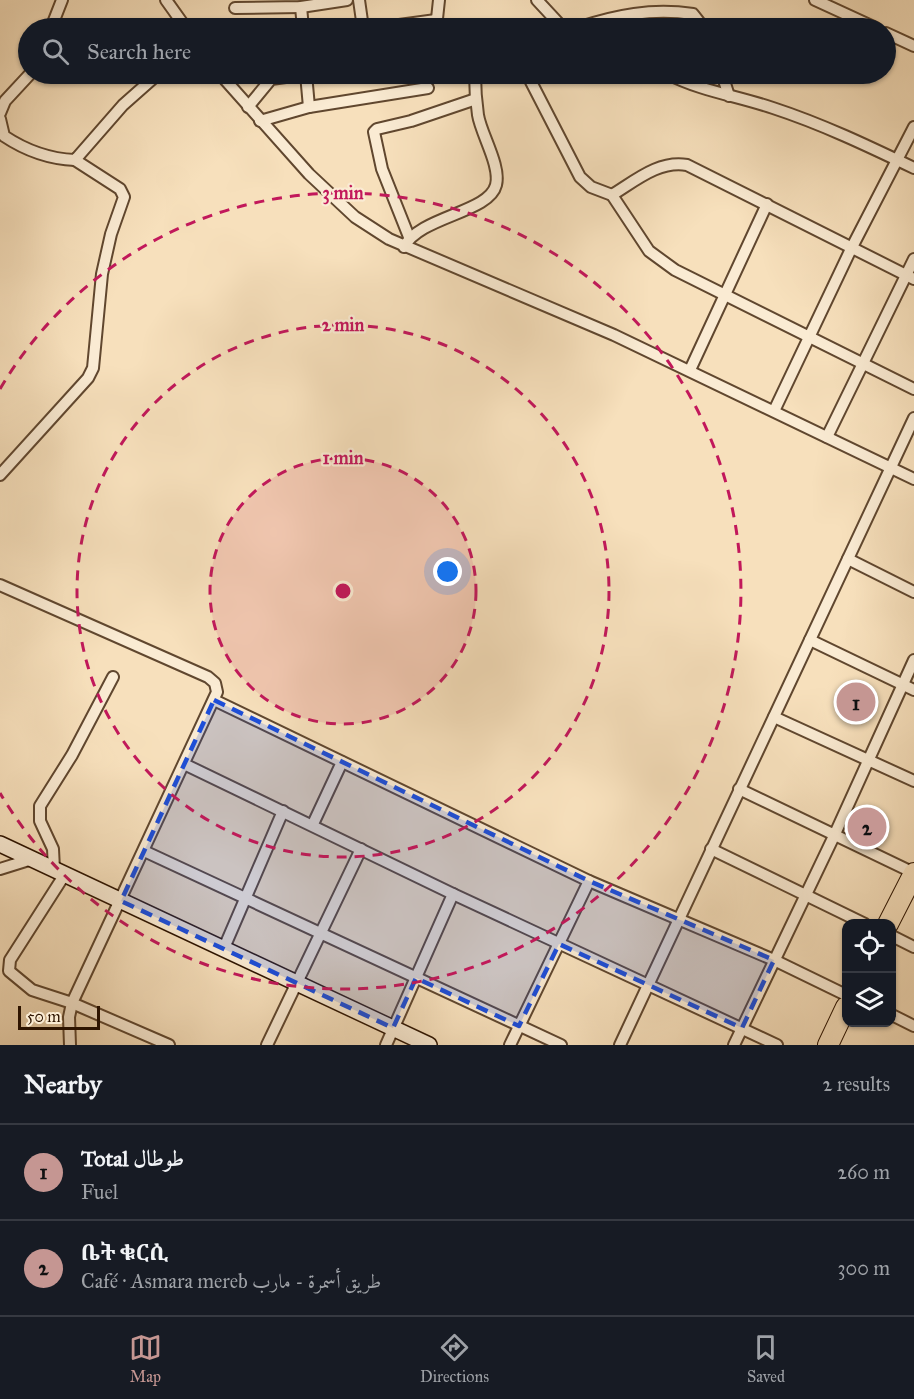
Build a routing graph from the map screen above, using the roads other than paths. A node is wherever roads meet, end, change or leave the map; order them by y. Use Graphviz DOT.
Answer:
graph roads {
  1 [pos="62,0"];
  2 [pos="165,0"];
  3 [pos="347,0"];
  4 [pos="359,0"];
  5 [pos="439,0"];
  6 [pos="537,0"];
  7 [pos="649,0"];
  8 [pos="815,0"];
  9 [pos="301,7"];
  10 [pos="235,8"];
  11 [pos="649,12"];
  12 [pos="55,18"];
  13 [pos="178,18"];
  14 [pos="302,18"];
  15 [pos="362,18"];
  16 [pos="437,18"];
  17 [pos="554,18"];
  18 [pos="608,18"];
  19 [pos="696,18"];
  20 [pos="854,18"];
  21 [pos="896,38"];
  22 [pos="914,46"];
  23 [pos="21,84"];
  24 [pos="147,84"];
  25 [pos="228,84"];
  26 [pos="268,84"];
  27 [pos="308,84"];
  28 [pos="475,84"];
  29 [pos="531,84"];
  30 [pos="691,84"];
  31 [pos="725,84"];
  32 [pos="428,88"];
  33 [pos="729,96"];
  34 [pos="476,99"];
  35 [pos="248,107"];
  36 [pos="309,107"];
  37 [pos="0,113"];
  38 [pos="0,119"];
  39 [pos="260,121"];
  40 [pos="914,127"];
  41 [pos="75,160"];
  42 [pos="897,160"];
  43 [pos="914,168"];
  44 [pos="612,195"];
  45 [pos="767,204"];
  46 [pos="409,237"];
  47 [pos="404,247"];
  48 [pos="851,249"];
  49 [pos="914,259"];
  50 [pos="910,277"];
  51 [pos="725,296"];
  52 [pos="810,338"];
  53 [pos="864,364"];
  54 [pos="690,370"];
  55 [pos="914,389"];
  56 [pos="774,411"];
  57 [pos="914,418"];
  58 [pos="827,437"];
  59 [pos="891,468"];
  60 [pos="0,474"];
  61 [pos="914,479"];
  62 [pos="848,559"];
  63 [pos="0,585"];
  64 [pos="914,592"];
  65 [pos="810,640"];
  66 [pos="914,660"];
  67 [pos="113,677"];
  68 [pos="902,684"];
  69 [pos="914,690"];
  70 [pos="214,700"];
  71 [pos="774,717"];
  72 [pos="867,759"];
  73 [pos="342,762"];
  74 [pos="184,764"];
  75 [pos="914,781"];
  76 [pos="739,789"];
  77 [pos="284,812"];
  78 [pos="313,824"];
  79 [pos="834,836"];
  80 [pos="0,844"];
  81 [pos="362,849"];
  82 [pos="711,849"];
  83 [pos="144,852"];
  84 [pos="32,859"];
  85 [pos="0,869"];
  86 [pos="60,872"];
  87 [pos="914,873"];
  88 [pos="589,881"];
  89 [pos="453,894"];
  90 [pos="805,897"];
  91 [pos="244,898"];
  92 [pos="121,900"];
  93 [pos="678,919"];
  94 [pos="854,919"];
  95 [pos="891,919"];
  96 [pos="321,933"];
  97 [pos="896,938"];
  98 [pos="559,944"];
  99 [pos="914,947"];
  100 [pos="224,948"];
  101 [pos="774,960"];
  102 [pos="416,978"];
  103 [pos="297,983"];
  104 [pos="649,984"];
  105 [pos="842,993"];
  106 [pos="72,1003"];
  107 [pos="842,1015"];
  108 [pos="896,1017"];
  109 [pos="519,1026"];
  110 [pos="914,1026"];
  111 [pos="393,1028"];
  112 [pos="742,1028"];
  113 [pos="70,1045"];
  114 [pos="167,1045"];
  115 [pos="267,1045"];
  116 [pos="386,1045"];
  117 [pos="429,1045"];
  118 [pos="510,1045"];
  119 [pos="561,1045"];
  120 [pos="620,1045"];
  121 [pos="734,1045"];
  122 [pos="777,1045"];
  123 [pos="828,1045"];
  1 -- 12 [label="street"];
  2 -- 13 [label="street"];
  3 -- 9 [label="street"];
  4 -- 15 [label="street"];
  5 -- 16 [label="street"];
  6 -- 17 [label="street"];
  7 -- 11 [label="street"];
  8 -- 20 [label="street"];
  9 -- 10 [label="street"];
  9 -- 14 [label="street"];
  11 -- 18 [label="street"];
  11 -- 19 [label="street"];
  21 -- 22 [label="street"];
  23 -- 37 [label="street"];
  24 -- 41 [label="street"];
  25 -- 35 [label="street"];
  26 -- 35 [label="street"];
  27 -- 36 [label="street"];
  28 -- 34 [label="street"];
  29 -- 44 [label="street"];
  30 -- 33 [label="street"];
  31 -- 33 [label="street"];
  32 -- 36 [label="street"];
  33 -- 42 [label="street"];
  34 -- 46 [label="street"];
  34 -- 46 [label="street"];
  35 -- 39 [label="street"];
  36 -- 39 [label="street"];
  38 -- 41 [label="street"];
  39 -- 47 [label="street"];
  40 -- 42 [label="street"];
  41 -- 60 [label="street"];
  42 -- 43 [label="street"];
  42 -- 48 [label="street"];
  44 -- 45 [label="street"];
  44 -- 51 [label="street"];
  45 -- 48 [label="street"];
  45 -- 51 [label="street"];
  46 -- 47 [label="street"];
  47 -- 54 [label="street"];
  48 -- 50 [label="street"];
  48 -- 52 [label="street"];
  49 -- 50 [label="street"];
  50 -- 53 [label="street"];
  51 -- 52 [label="street"];
  51 -- 54 [label="street"];
  52 -- 53 [label="street"];
  52 -- 56 [label="street"];
  53 -- 55 [label="street"];
  53 -- 58 [label="street"];
  54 -- 56 [label="street"];
  56 -- 58 [label="street"];
  57 -- 59 [label="street"];
  58 -- 59 [label="street"];
  59 -- 61 [label="street"];
  59 -- 62 [label="street"];
  62 -- 64 [label="street"];
  62 -- 65 [label="street"];
  63 -- 70 [label="street"];
  65 -- 68 [label="street"];
  65 -- 71 [label="street"];
  66 -- 68 [label="street"];
  67 -- 86 [label="street"];
  68 -- 69 [label="street"];
  68 -- 72 [label="street"];
  70 -- 73 [label="street"];
  70 -- 74 [label="street"];
  71 -- 72 [label="street"];
  71 -- 76 [label="street"];
  72 -- 75 [label="street"];
  72 -- 79 [label="street"];
  73 -- 78 [label="street"];
  73 -- 88 [label="street"];
  74 -- 77 [label="street"];
  74 -- 83 [label="street"];
  76 -- 79 [label="street"];
  76 -- 82 [label="street"];
  77 -- 78 [label="street"];
  77 -- 91 [label="street"];
  78 -- 81 [label="street"];
  79 -- 87 [label="street"];
  79 -- 90 [label="street"];
  80 -- 84 [label="main road"];
  81 -- 89 [label="street"];
  81 -- 96 [label="street"];
  82 -- 90 [label="street"];
  82 -- 93 [label="street"];
  83 -- 91 [label="street"];
  83 -- 92 [label="street"];
  84 -- 85 [label="street"];
  84 -- 86 [label="main road"];
  86 -- 92 [label="main road"];
  86 -- 106 [label="street"];
  87 -- 95 [label="highway"];
  88 -- 93 [label="street"];
  88 -- 98 [label="street"];
  89 -- 98 [label="street"];
  89 -- 102 [label="street"];
  90 -- 94 [label="street"];
  90 -- 101 [label="street"];
  91 -- 96 [label="street"];
  91 -- 100 [label="street"];
  92 -- 100 [label="main road"];
  92 -- 106 [label="street"];
  93 -- 101 [label="street"];
  93 -- 104 [label="street"];
  96 -- 102 [label="street"];
  96 -- 103 [label="street"];
  97 -- 99 [label="street"];
  98 -- 104 [label="street"];
  98 -- 109 [label="street"];
  100 -- 103 [label="main road"];
  101 -- 105 [label="street"];
  101 -- 112 [label="street"];
  102 -- 109 [label="street"];
  102 -- 111 [label="street"];
  103 -- 111 [label="main road"];
  103 -- 115 [label="street"];
  104 -- 112 [label="street"];
  104 -- 120 [label="street"];
  106 -- 113 [label="street"];
  106 -- 114 [label="street"];
  107 -- 123 [label="highway"];
  108 -- 110 [label="street"];
  109 -- 118 [label="street"];
  109 -- 119 [label="street"];
  111 -- 116 [label="street"];
  111 -- 117 [label="main road"];
  112 -- 121 [label="street"];
  112 -- 122 [label="street"];
}
